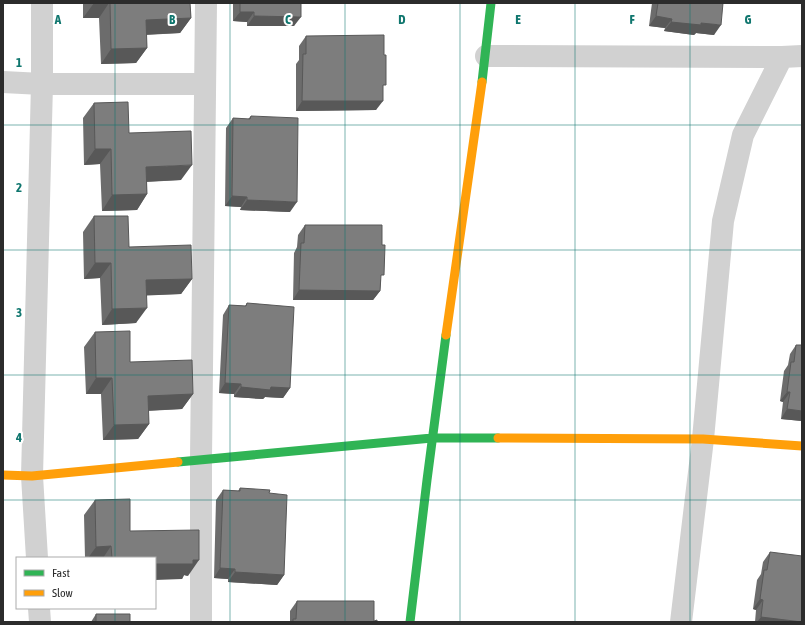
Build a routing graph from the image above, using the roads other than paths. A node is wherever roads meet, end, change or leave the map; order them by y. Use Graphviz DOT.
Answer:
graph roads {
  1 [pos="42,3"];
  2 [pos="206,3"];
  3 [pos="491,3"];
  4 [pos="486,56"];
  5 [pos="792,57"];
  6 [pos="3,82"];
  7 [pos="42,84"];
  8 [pos="205,84"];
  9 [pos="432,438"];
  10 [pos="703,439"];
  11 [pos="802,446"];
  12 [pos="201,459"];
  13 [pos="3,475"];
  14 [pos="32,476"];
  15 [pos="36,557"];
  16 [pos="39,609"];
  17 [pos="40,622"];
  18 [pos="201,622"];
  19 [pos="410,622"];
  20 [pos="681,622"];
  1 -- 7 [label="street"];
  2 -- 8 [label="street"];
  3 -- 4 [label="street"];
  4 -- 5 [label="street"];
  4 -- 9 [label="street"];
  5 -- 10 [label="street"];
  6 -- 7 [label="street"];
  7 -- 8 [label="street"];
  7 -- 14 [label="street"];
  8 -- 12 [label="street"];
  9 -- 10 [label="street"];
  9 -- 12 [label="street"];
  9 -- 19 [label="street"];
  10 -- 11 [label="street"];
  10 -- 20 [label="street"];
  12 -- 14 [label="street"];
  12 -- 18 [label="street"];
  13 -- 14 [label="street"];
  14 -- 15 [label="street"];
  16 -- 17 [label="street"];
}
